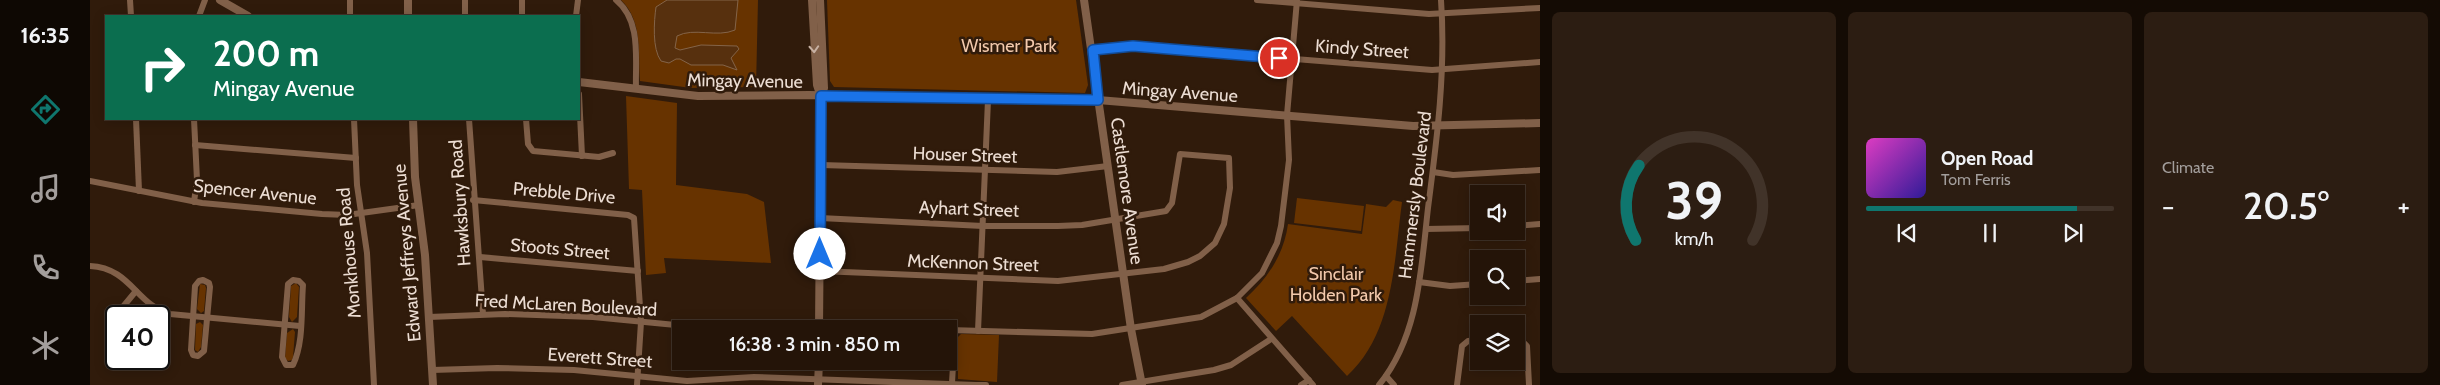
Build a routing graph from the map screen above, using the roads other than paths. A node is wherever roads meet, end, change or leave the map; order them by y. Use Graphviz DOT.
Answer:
graph roads {
  1 [pos="130,0"];
  2 [pos="205,0"];
  3 [pos="220,0"];
  4 [pos="350,0"];
  5 [pos="408,0"];
  6 [pos="465,0"];
  7 [pos="522,0"];
  8 [pos="578,0"];
  9 [pos="616,0"];
  10 [pos="812,0"];
  11 [pos="820,0"];
  12 [pos="1084,0"];
  13 [pos="1257,0"];
  14 [pos="1441,0"];
  15 [pos="1297,2"];
  16 [pos="1540,8"];
  17 [pos="1442,14"];
  18 [pos="131,15"];
  19 [pos="199,15"];
  20 [pos="246,15"];
  21 [pos="350,15"];
  22 [pos="408,15"];
  23 [pos="464,15"];
  24 [pos="522,15"];
  25 [pos="576,15"];
  26 [pos="1093,50"];
  27 [pos="1292,59"];
  28 [pos="1540,62"];
  29 [pos="1443,69"];
  30 [pos="580,82"];
  31 [pos="636,90"];
  32 [pos="821,96"];
  33 [pos="988,100"];
  34 [pos="1098,100"];
  35 [pos="580,115"];
  36 [pos="1287,115"];
  37 [pos="136,120"];
  38 [pos="194,120"];
  39 [pos="354,120"];
  40 [pos="413,120"];
  41 [pos="469,120"];
  42 [pos="526,120"];
  43 [pos="1540,123"];
  44 [pos="1439,127"];
  45 [pos="195,145"];
  46 [pos="613,153"];
  47 [pos="582,156"];
  48 [pos="356,158"];
  49 [pos="821,165"];
  50 [pos="1108,166"];
  51 [pos="1540,170"];
  52 [pos="985,171"];
  53 [pos="1433,172"];
  54 [pos="90,181"];
  55 [pos="139,191"];
  56 [pos="473,200"];
  57 [pos="194,202"];
  58 [pos="419,205"];
  59 [pos="361,213"];
  60 [pos="820,218"];
  61 [pos="1116,219"];
  62 [pos="1540,224"];
  63 [pos="1525,225"];
  64 [pos="983,226"];
  65 [pos="1470,228"];
  66 [pos="1426,229"];
  67 [pos="480,257"];
  68 [pos="90,266"];
  69 [pos="638,271"];
  70 [pos="820,271"];
  71 [pos="1124,274"];
  72 [pos="981,278"];
  73 [pos="1540,279"];
  74 [pos="1525,280"];
  75 [pos="1419,282"];
  76 [pos="1470,285"];
  77 [pos="136,291"];
  78 [pos="1237,298"];
  79 [pos="124,305"];
  80 [pos="483,314"];
  81 [pos="193,317"];
  82 [pos="429,317"];
  83 [pos="208,318"];
  84 [pos="819,320"];
  85 [pos="641,322"];
  86 [pos="285,325"];
  87 [pos="672,325"];
  88 [pos="300,326"];
  89 [pos="1131,328"];
  90 [pos="957,330"];
  91 [pos="978,331"];
  92 [pos="1271,339"];
  93 [pos="1470,341"];
  94 [pos="1525,343"];
  95 [pos="432,370"];
  96 [pos="952,370"];
  97 [pos="638,376"];
  98 [pos="1386,376"];
  99 [pos="818,382"];
  100 [pos="1311,382"];
  101 [pos="952,383"];
  102 [pos="1142,384"];
  103 [pos="374,385"];
  104 [pos="433,385"];
  105 [pos="638,385"];
  106 [pos="976,385"];
  107 [pos="986,385"];
  108 [pos="1122,385"];
  109 [pos="1301,385"];
  110 [pos="1379,385"];
  111 [pos="1394,385"];
  112 [pos="1457,385"];
  113 [pos="1529,385"];
  1 -- 18 [label="street"];
  2 -- 19 [label="street"];
  3 -- 20 [label="street"];
  4 -- 21 [label="street"];
  5 -- 22 [label="street"];
  6 -- 23 [label="street"];
  7 -- 24 [label="street"];
  8 -- 25 [label="street"];
  9 -- 31 [label="street"];
  10 -- 32 [label="street, one-way"];
  11 -- 32 [label="street"];
  12 -- 26 [label="street, Castlemore Avenue"];
  13 -- 15 [label="street"];
  14 -- 17 [label="street, Hammersly Boulevard"];
  15 -- 17 [label="street"];
  15 -- 27 [label="street"];
  16 -- 17 [label="street"];
  17 -- 29 [label="street, Hammersly Boulevard"];
  26 -- 27 [label="street, Kindy Street"];
  26 -- 34 [label="street, Castlemore Avenue"];
  27 -- 29 [label="street, Kindy Street"];
  27 -- 36 [label="street"];
  28 -- 29 [label="street, Kindy Street"];
  29 -- 44 [label="street, Hammersly Boulevard"];
  30 -- 31 [label="street, Mingay Avenue"];
  31 -- 32 [label="street, Mingay Avenue"];
  32 -- 33 [label="street, Mingay Avenue"];
  32 -- 49 [label="street"];
  33 -- 34 [label="street, Mingay Avenue"];
  33 -- 52 [label="street"];
  34 -- 36 [label="street, Mingay Avenue"];
  34 -- 50 [label="street, Castlemore Avenue"];
  35 -- 47 [label="street"];
  36 -- 44 [label="street, Mingay Avenue"];
  36 -- 78 [label="street"];
  37 -- 55 [label="street"];
  38 -- 45 [label="street"];
  39 -- 48 [label="street, Monkhouse Road"];
  40 -- 58 [label="street, Edward Jeffreys Avenue"];
  41 -- 56 [label="street, Hawksbury Road"];
  42 -- 47 [label="street"];
  43 -- 44 [label="street, Mingay Avenue"];
  44 -- 53 [label="street, Hammersly Boulevard"];
  45 -- 48 [label="street"];
  45 -- 57 [label="street"];
  46 -- 47 [label="street"];
  48 -- 59 [label="street, Monkhouse Road"];
  49 -- 52 [label="street, Houser Street"];
  49 -- 60 [label="street"];
  50 -- 52 [label="street, Houser Street"];
  50 -- 61 [label="street, Castlemore Avenue"];
  51 -- 53 [label="street"];
  52 -- 64 [label="street"];
  53 -- 66 [label="street, Hammersly Boulevard"];
  54 -- 55 [label="street, Spencer Avenue"];
  55 -- 57 [label="street, Spencer Avenue"];
  56 -- 67 [label="street, Hawksbury Road"];
  56 -- 69 [label="street, Prebble Drive"];
  57 -- 59 [label="street, Spencer Avenue"];
  58 -- 59 [label="street, Spencer Avenue"];
  58 -- 82 [label="street, Edward Jeffreys Avenue"];
  59 -- 103 [label="street, Monkhouse Road"];
  60 -- 64 [label="street, Ayhart Street"];
  60 -- 70 [label="street"];
  61 -- 64 [label="street, Ayhart Street"];
  61 -- 71 [label="street, Castlemore Avenue"];
  61 -- 71 [label="street, Ayhart Street"];
  62 -- 63 [label="street"];
  64 -- 72 [label="street"];
  65 -- 66 [label="street"];
  66 -- 75 [label="street, Hammersly Boulevard"];
  67 -- 69 [label="street, Stoots Street"];
  67 -- 80 [label="street, Hawksbury Road"];
  68 -- 77 [label="street"];
  69 -- 85 [label="street, Prebble Drive"];
  70 -- 72 [label="street, McKennon Street"];
  70 -- 84 [label="street"];
  71 -- 72 [label="street, McKennon Street"];
  71 -- 89 [label="street, Castlemore Avenue"];
  72 -- 91 [label="street"];
  73 -- 74 [label="street"];
  75 -- 76 [label="street"];
  75 -- 98 [label="street, Hammersly Boulevard"];
  77 -- 79 [label="street"];
  77 -- 81 [label="street"];
  78 -- 89 [label="street"];
  78 -- 92 [label="street"];
  80 -- 82 [label="street, Fred McLaren Boulevard"];
  80 -- 85 [label="street, Fred McLaren Boulevard"];
  81 -- 83 [label="street"];
  81 -- 83 [label="street"];
  81 -- 83 [label="street"];
  82 -- 95 [label="street, Edward Jeffreys Avenue"];
  83 -- 86 [label="street"];
  85 -- 87 [label="street, Fred McLaren Boulevard"];
  85 -- 97 [label="street, Prebble Drive"];
  86 -- 88 [label="street"];
  86 -- 88 [label="street"];
  86 -- 88 [label="street"];
  89 -- 91 [label="street"];
  89 -- 102 [label="street, Castlemore Avenue"];
  90 -- 91 [label="street"];
  92 -- 100 [label="street"];
  92 -- 102 [label="street"];
  93 -- 112 [label="street"];
  94 -- 113 [label="street"];
  95 -- 97 [label="street, Everett Street"];
  95 -- 104 [label="street, Edward Jeffreys Avenue"];
  96 -- 101 [label="street"];
  97 -- 99 [label="street, Everett Street"];
  97 -- 105 [label="street, Prebble Drive"];
  98 -- 110 [label="street, Hammersly Boulevard"];
  98 -- 111 [label="street"];
  99 -- 101 [label="street, Everett Street"];
  100 -- 109 [label="street"];
  101 -- 106 [label="street, Everett Street"];
  102 -- 108 [label="street"];
  106 -- 107 [label="street, Everett Street"];
}
